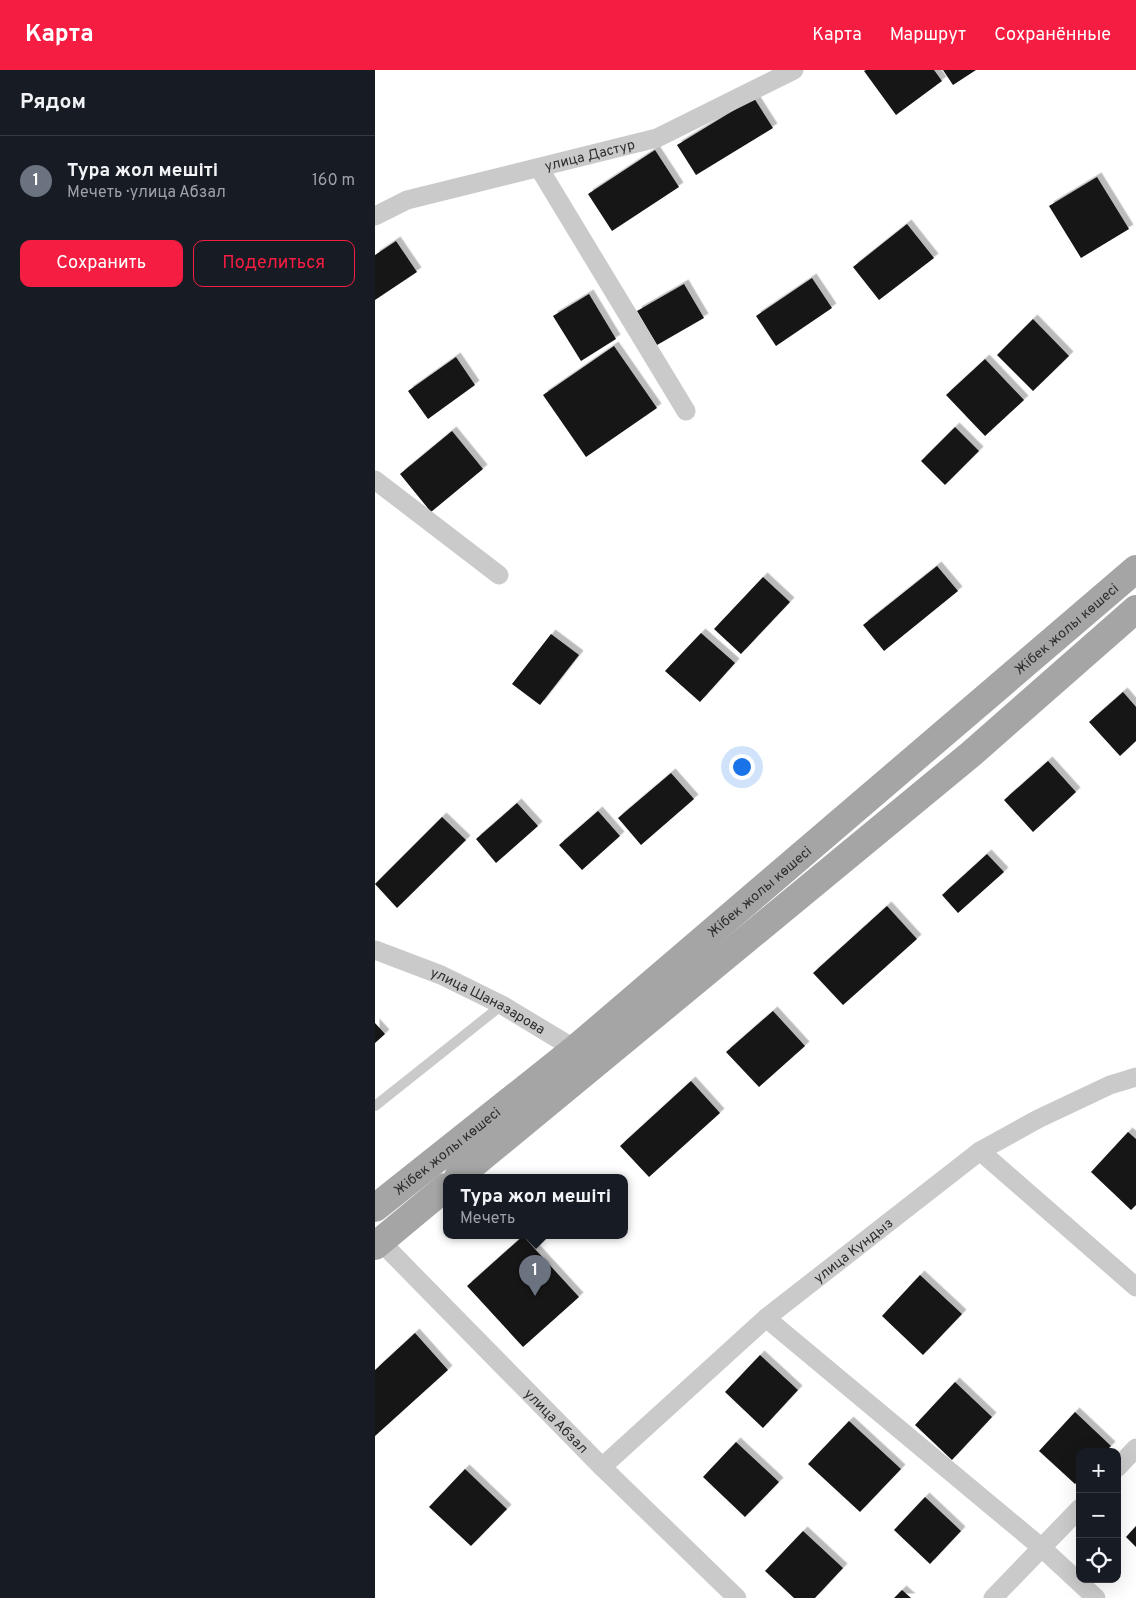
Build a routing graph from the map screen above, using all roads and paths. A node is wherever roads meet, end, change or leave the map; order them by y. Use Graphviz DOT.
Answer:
graph roads {
  1 [pos="794,70"];
  2 [pos="539,168"];
  3 [pos="375,216"];
  4 [pos="686,411"];
  5 [pos="375,480"];
  6 [pos="1136,569"];
  7 [pos="499,575"];
  8 [pos="1136,609"];
  9 [pos="375,950"];
  10 [pos="502,1005"];
  11 [pos="584,1057"];
  12 [pos="1136,1077"];
  13 [pos="375,1106"];
  14 [pos="980,1151"];
  15 [pos="461,1174"];
  16 [pos="443,1189"];
  17 [pos="375,1208"];
  18 [pos="377,1241"];
  19 [pos="1136,1287"];
  20 [pos="766,1318"];
  21 [pos="1136,1448"];
  22 [pos="1121,1464"];
  23 [pos="602,1467"];
  24 [pos="1076,1512"];
  25 [pos="1042,1548"];
  26 [pos="737,1598"];
  27 [pos="993,1598"];
  28 [pos="1096,1598"];
  1 -- 2 [label="street, улица Дастур"];
  2 -- 3 [label="street, улица Дастур"];
  2 -- 4 [label="street"];
  5 -- 7 [label="street"];
  6 -- 11 [label="main road, Жібек жолы көшесі"];
  8 -- 11 [label="main road, Жібек жолы көшесі"];
  9 -- 10 [label="street, улица Шаназарова"];
  10 -- 11 [label="street, улица Шаназарова"];
  10 -- 13 [label="lane"];
  11 -- 15 [label="main road, Жібек жолы көшесі"];
  11 -- 17 [label="main road, Жібек жолы көшесі"];
  12 -- 14 [label="street, улица Кундыз"];
  14 -- 19 [label="street"];
  14 -- 20 [label="street, улица Кундыз"];
  16 -- 18 [label="main road, Жібек жолы көшесі"];
  18 -- 23 [label="street, улица Абзал"];
  20 -- 23 [label="street, улица Кундыз"];
  20 -- 25 [label="street"];
  21 -- 22 [label="street"];
  23 -- 26 [label="street, улица Абзал"];
  24 -- 25 [label="street"];
  25 -- 27 [label="street"];
  25 -- 28 [label="street"];
}
